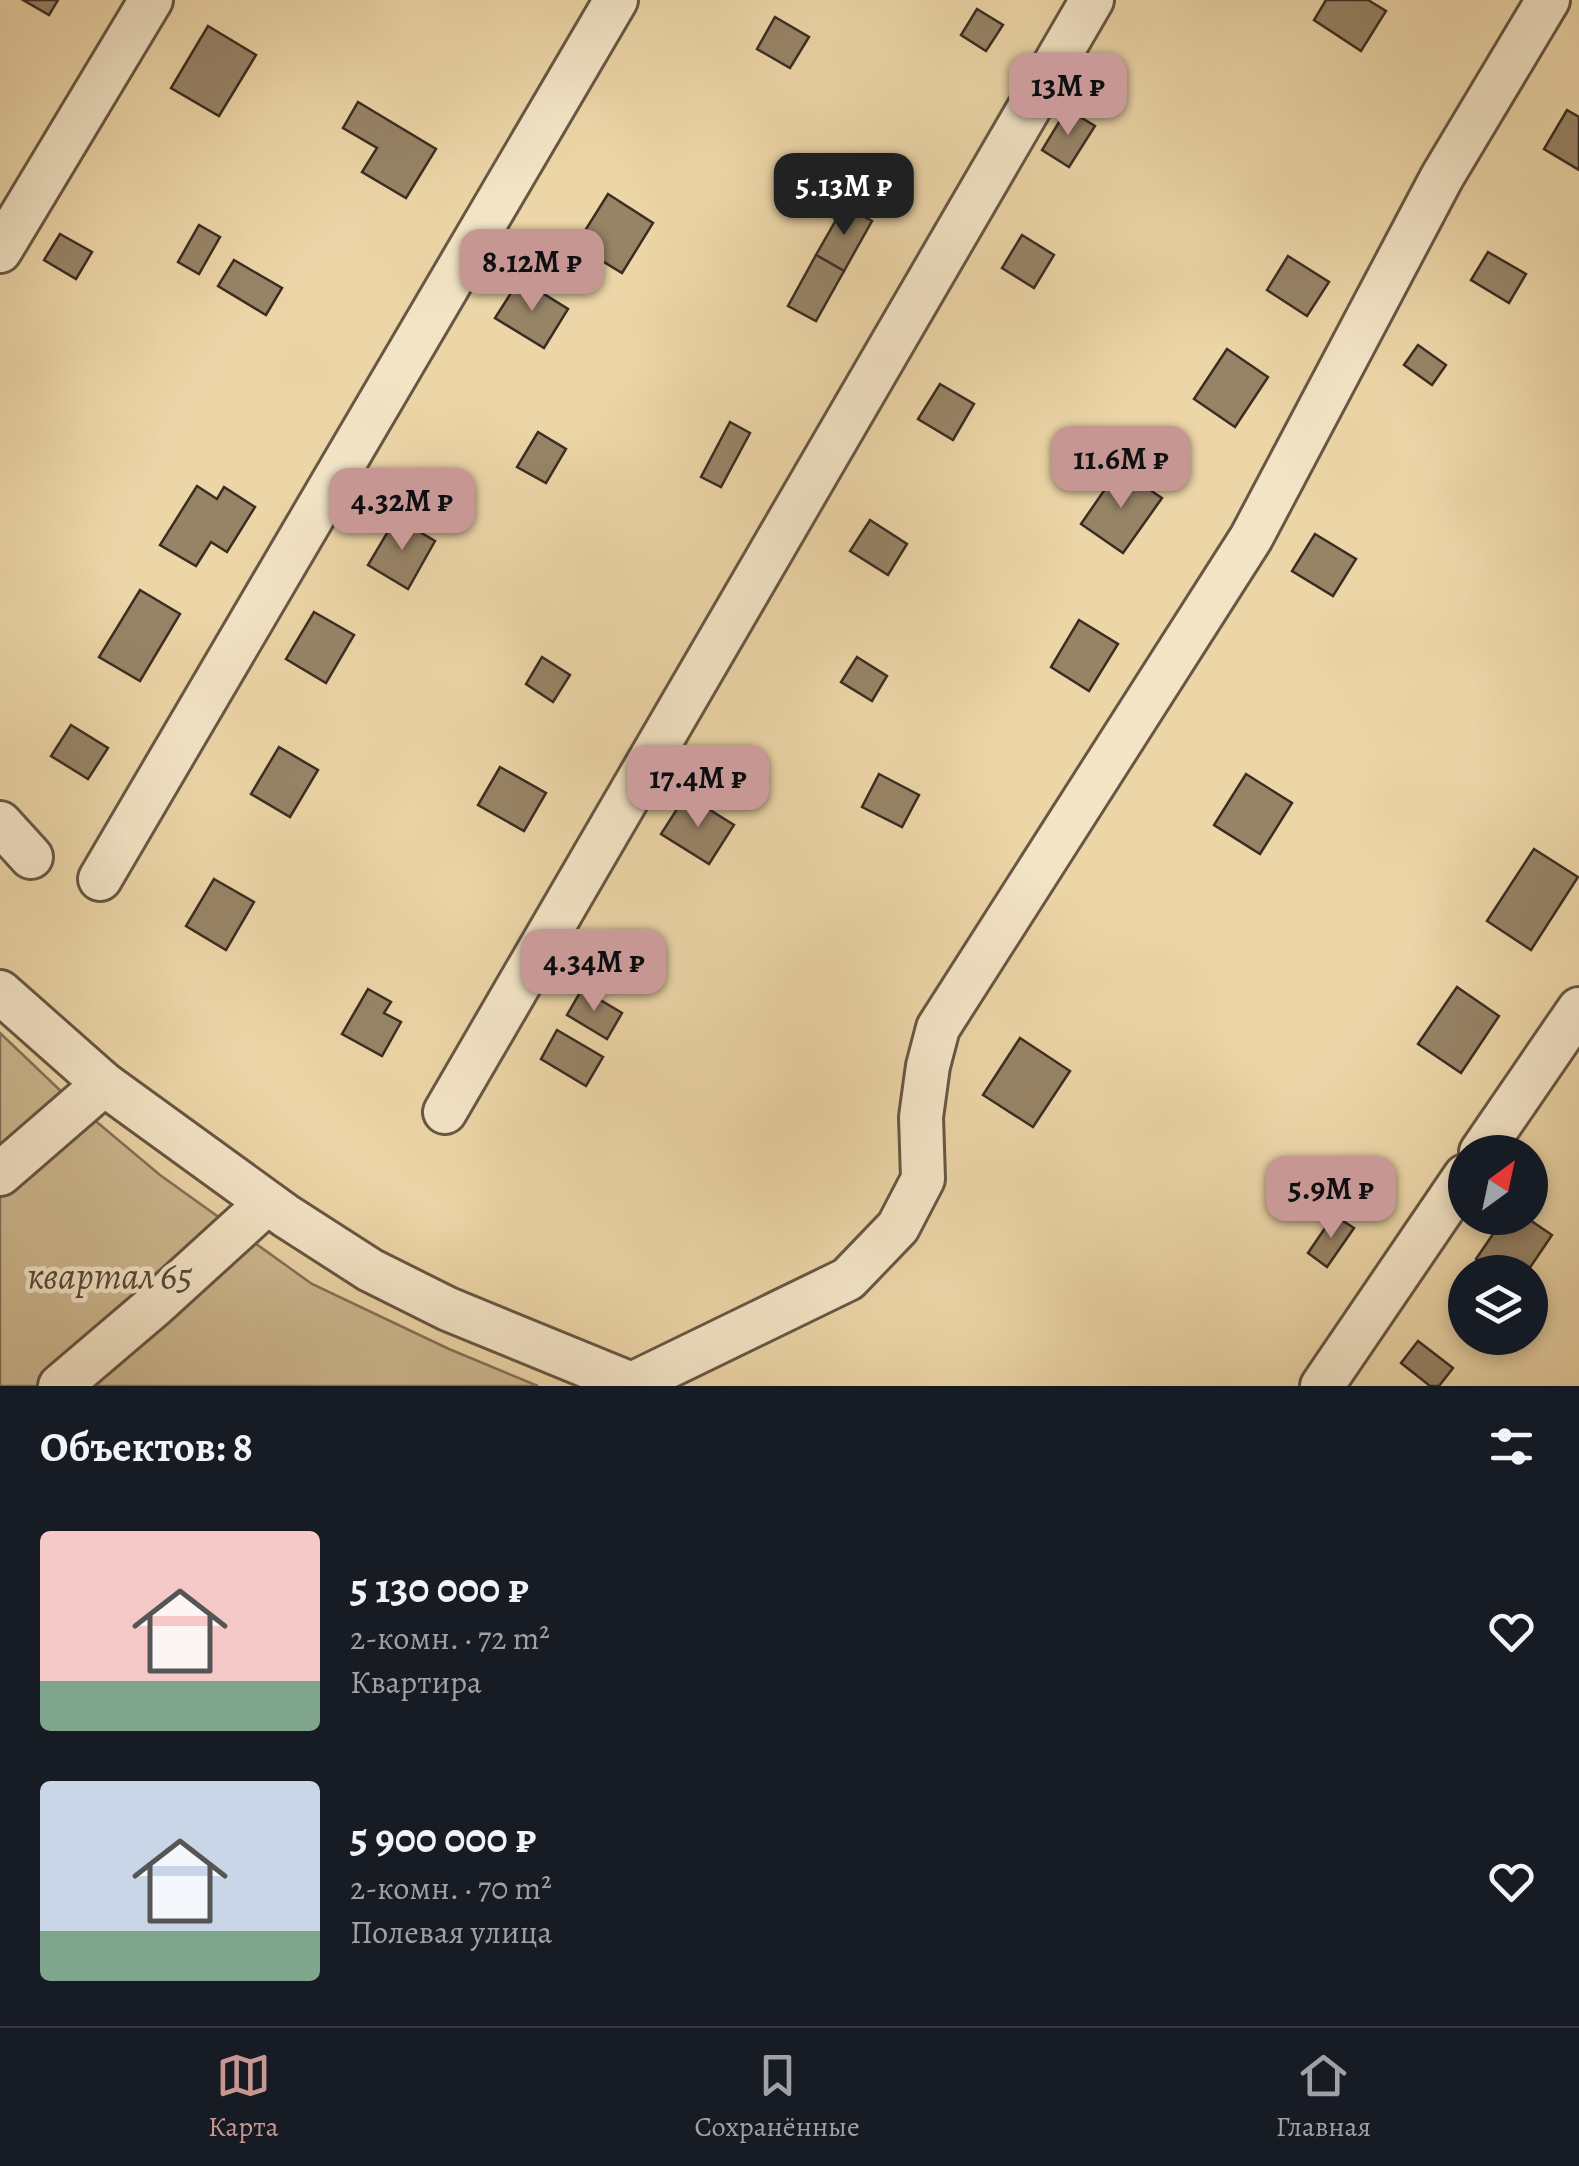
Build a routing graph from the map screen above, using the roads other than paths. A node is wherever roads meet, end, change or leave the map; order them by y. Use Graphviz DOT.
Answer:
graph roads {
  1 [pos="151,0"];
  2 [pos="616,0"];
  3 [pos="1092,0"];
  4 [pos="1548,0"];
  5 [pos="0,251"];
  6 [pos="0,823"];
  7 [pos="30,857"];
  8 [pos="100,879"];
  9 [pos="0,992"];
  10 [pos="1579,1009"];
  11 [pos="104,1084"];
  12 [pos="445,1112"];
  13 [pos="1493,1135"];
  14 [pos="0,1174"];
  15 [pos="1448,1201"];
  16 [pos="267,1203"];
  17 [pos="634,1385"];
  18 [pos="60,1386"];
  19 [pos="1322,1386"];
  1 -- 5 [label="street"];
  2 -- 8 [label="street"];
  3 -- 12 [label="street"];
  4 -- 17 [label="street"];
  6 -- 7 [label="street"];
  9 -- 11 [label="street"];
  10 -- 13 [label="street"];
  11 -- 14 [label="street"];
  11 -- 16 [label="street"];
  15 -- 19 [label="street"];
  16 -- 17 [label="street"];
  16 -- 18 [label="street"];
}
